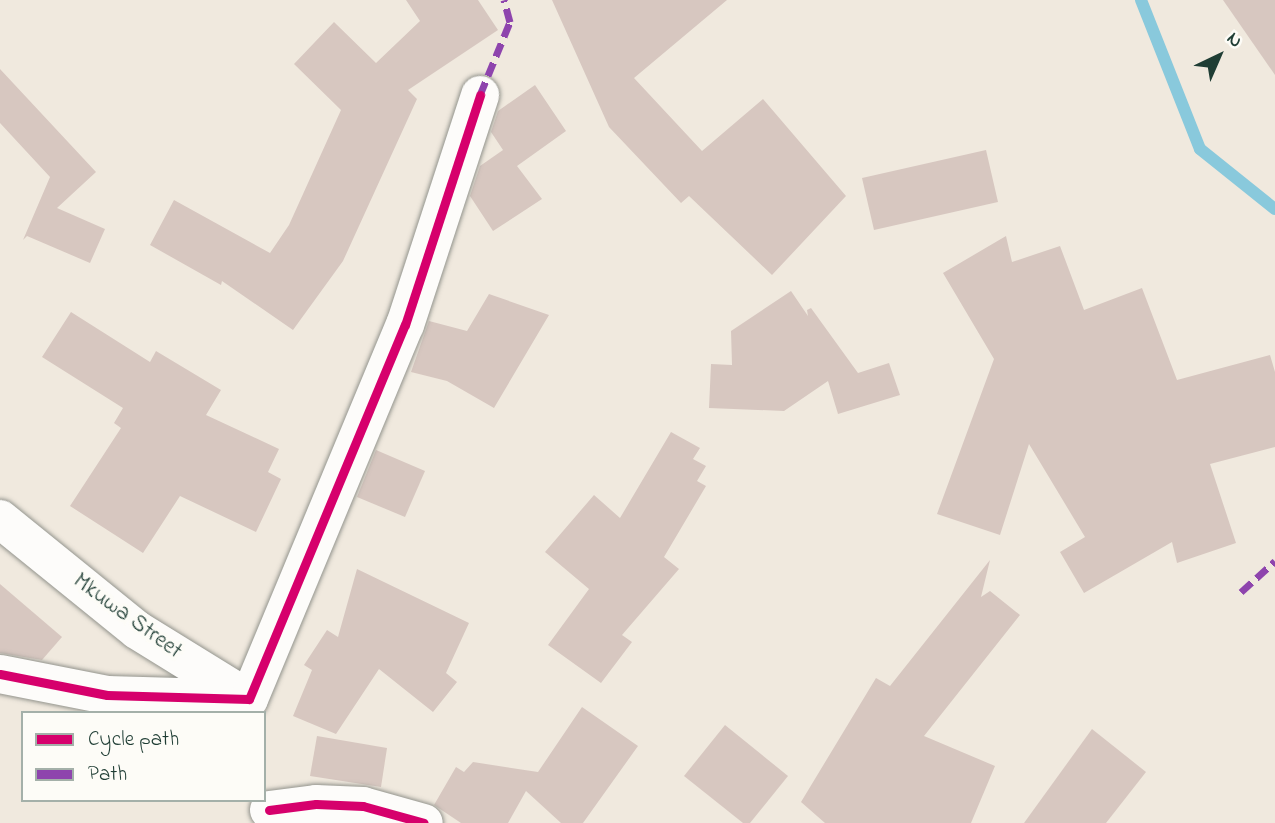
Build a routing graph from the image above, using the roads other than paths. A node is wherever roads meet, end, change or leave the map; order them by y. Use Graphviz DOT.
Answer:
graph roads {
  1 [pos="480,95"];
  2 [pos="0,519"];
  3 [pos="0,674"];
  4 [pos="250,706"];
  5 [pos="269,805"];
  6 [pos="424,823"];
  1 -- 4 [label="street"];
  2 -- 4 [label="street, Mkuwa Street"];
  3 -- 4 [label="street"];
  5 -- 6 [label="street"];
}
